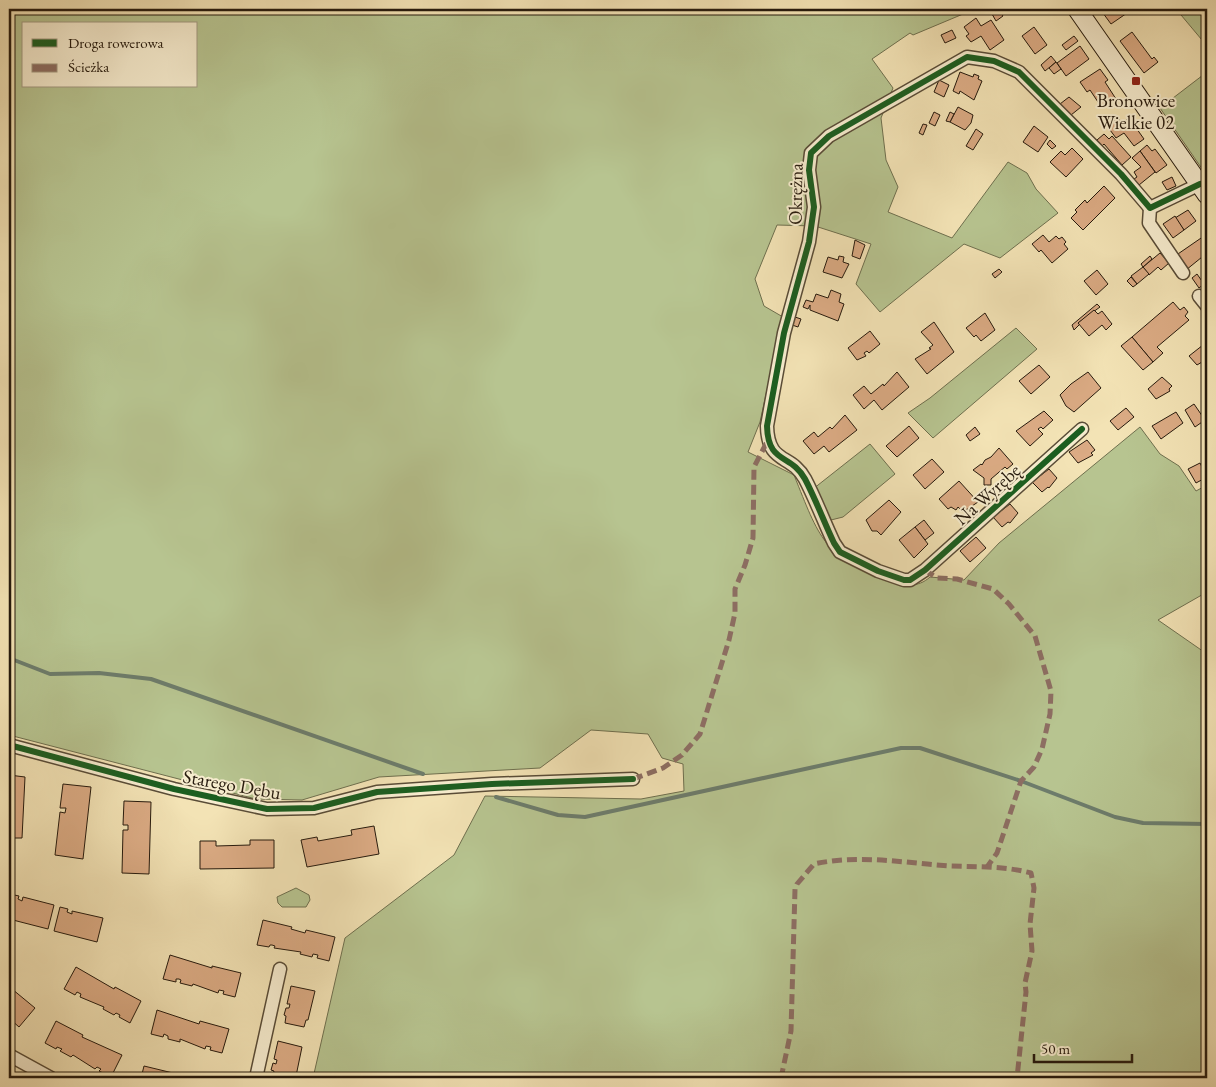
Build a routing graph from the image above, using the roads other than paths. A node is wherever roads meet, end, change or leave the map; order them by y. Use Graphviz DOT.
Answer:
graph roads {
  1 [pos="1077,9"];
  2 [pos="1204,190"];
  3 [pos="1150,208"];
  4 [pos="1183,272"];
  5 [pos="1082,429"];
  6 [pos="910,580"];
  7 [pos="9,745"];
  8 [pos="633,779"];
  9 [pos="280,969"];
  10 [pos="9,1055"];
  11 [pos="51,1078"];
  12 [pos="256,1078"];
  1 -- 2 [label="street"];
  2 -- 3 [label="street"];
  3 -- 4 [label="street, Okrężna"];
  3 -- 6 [label="street, Okrężna"];
  5 -- 6 [label="street, Na Wyrębę"];
  7 -- 8 [label="street, Starego Dębu"];
  9 -- 12 [label="street"];
  10 -- 11 [label="street"];
}
